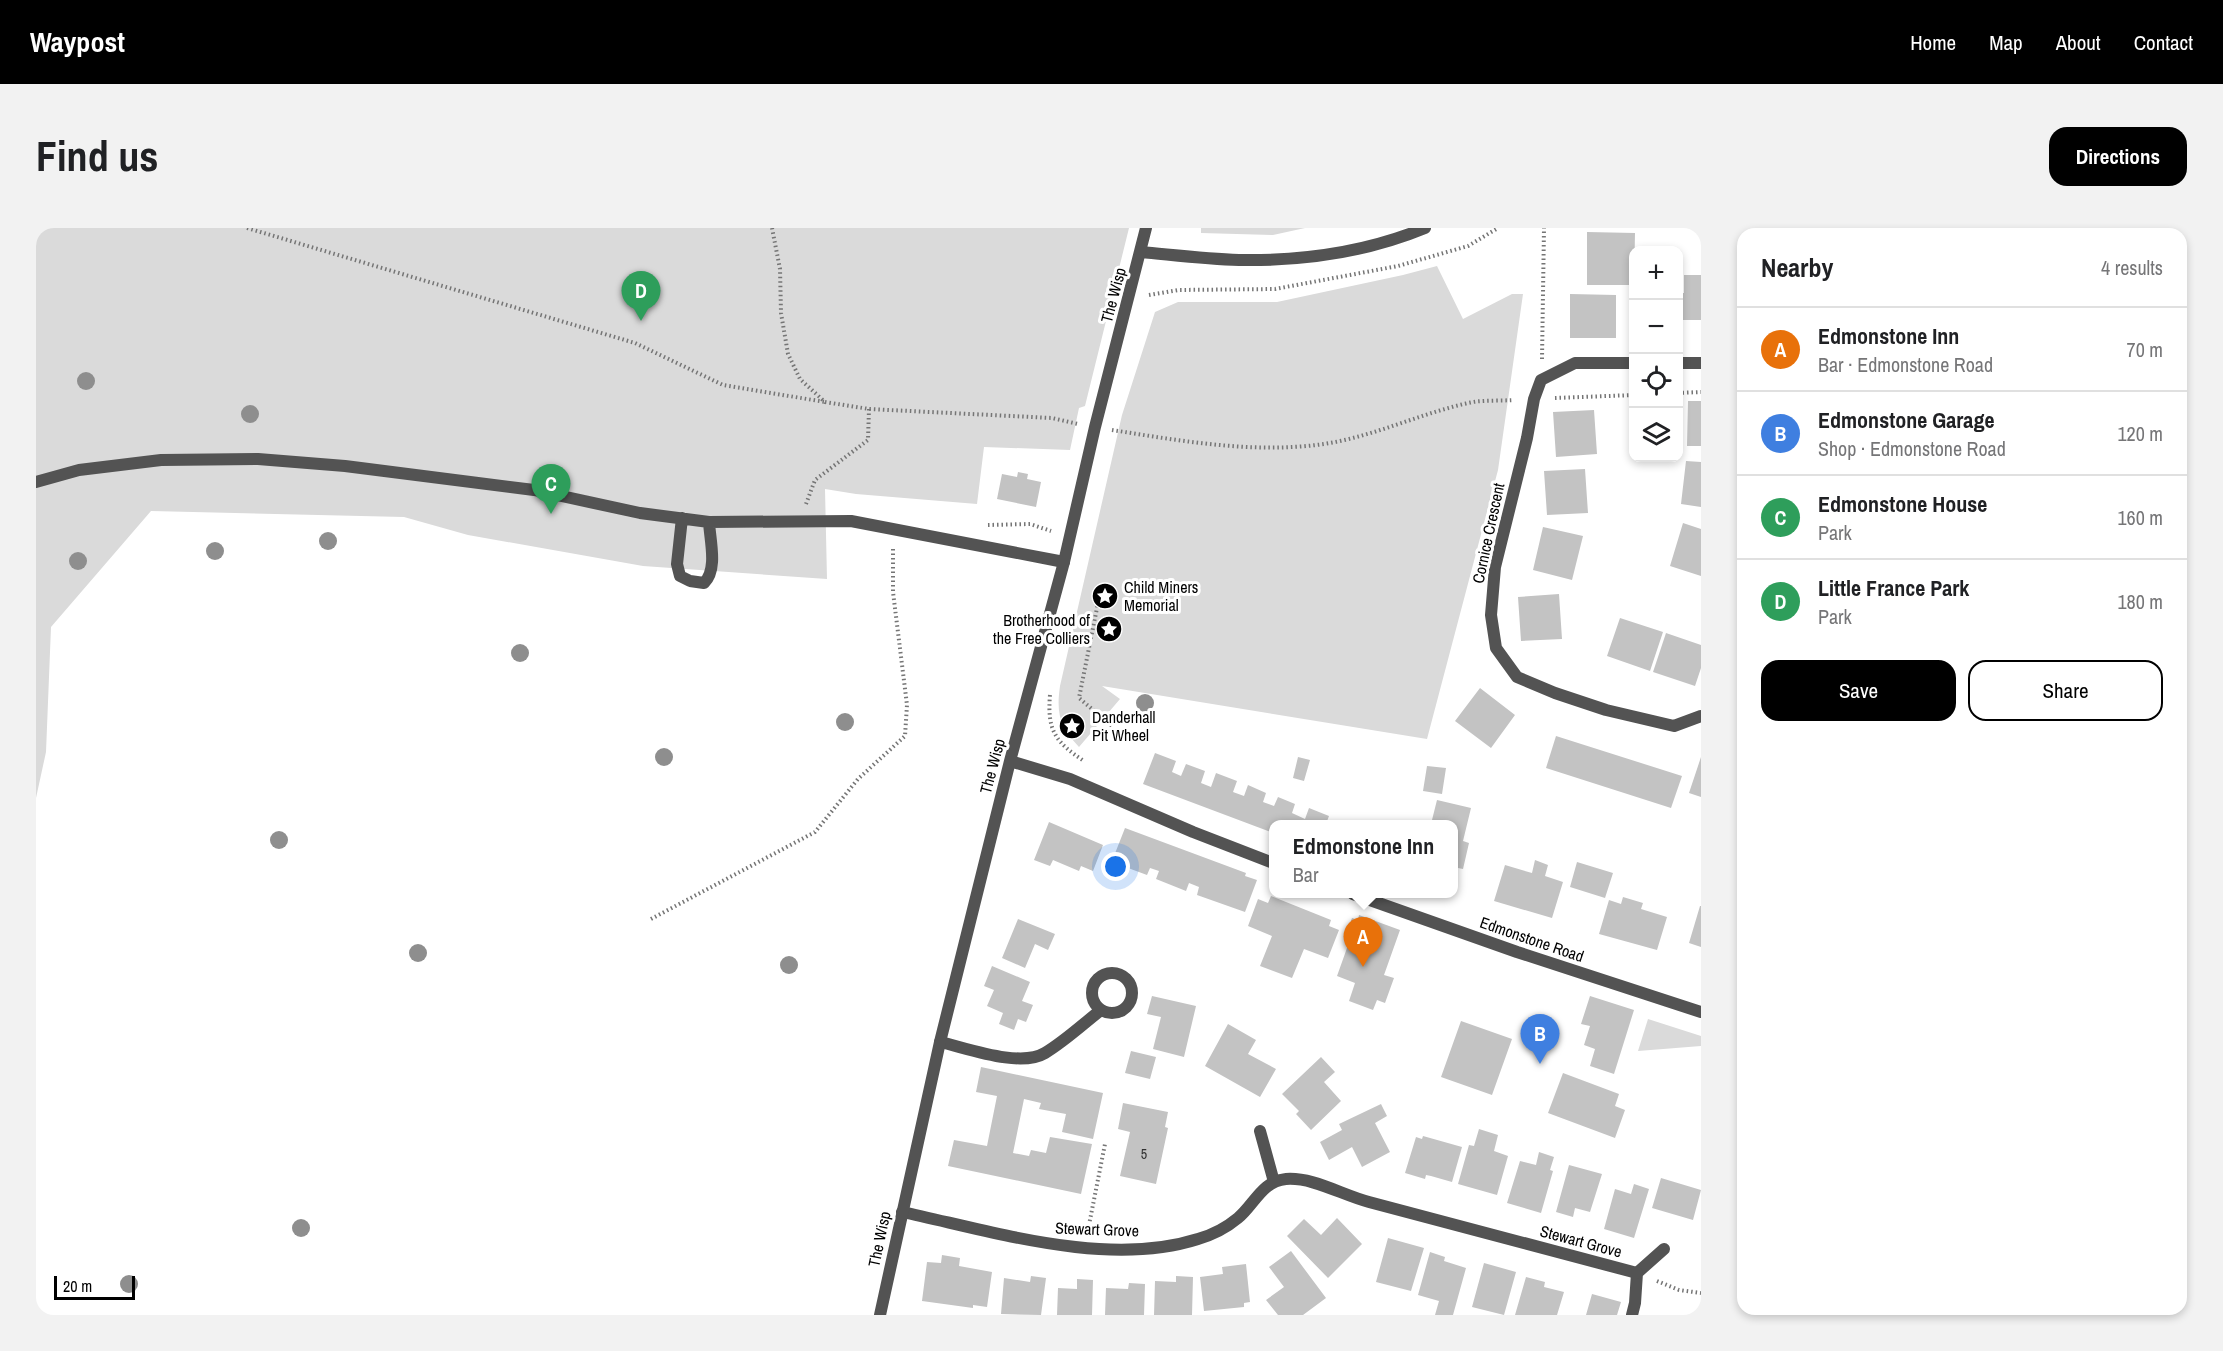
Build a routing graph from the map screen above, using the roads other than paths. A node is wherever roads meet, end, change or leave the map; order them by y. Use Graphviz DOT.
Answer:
graph roads {
  1 [pos="1146,228"];
  2 [pos="1425,228"];
  3 [pos="1141,252"];
  4 [pos="1629,363"];
  5 [pos="1683,363"];
  6 [pos="1701,363"];
  7 [pos="36,482"];
  8 [pos="682,518"];
  9 [pos="709,522"];
  10 [pos="1064,562"];
  11 [pos="1701,717"];
  12 [pos="1010,762"];
  13 [pos="1269,861"];
  14 [pos="1364,898"];
  15 [pos="1101,1010"];
  16 [pos="1701,1012"];
  17 [pos="940,1042"];
  18 [pos="1260,1131"];
  19 [pos="1274,1182"];
  20 [pos="902,1212"];
  21 [pos="1664,1249"];
  22 [pos="1637,1272"];
  23 [pos="880,1315"];
  24 [pos="1632,1315"];
  1 -- 3 [label="street, The Wisp"];
  2 -- 3 [label="street"];
  3 -- 10 [label="street, The Wisp"];
  4 -- 11 [label="street, Cornice Crescent"];
  5 -- 6 [label="street"];
  7 -- 8 [label="street"];
  8 -- 9 [label="street"];
  8 -- 9 [label="street"];
  9 -- 10 [label="street"];
  10 -- 12 [label="street, The Wisp"];
  12 -- 13 [label="street"];
  12 -- 17 [label="street, The Wisp"];
  14 -- 16 [label="street, Edmonstone Road"];
  15 -- 17 [label="street"];
  17 -- 20 [label="street, The Wisp"];
  18 -- 19 [label="street"];
  19 -- 20 [label="street, Stewart Grove"];
  19 -- 22 [label="street, Stewart Grove"];
  20 -- 23 [label="street, The Wisp"];
  21 -- 22 [label="street"];
  22 -- 24 [label="street"];
}
